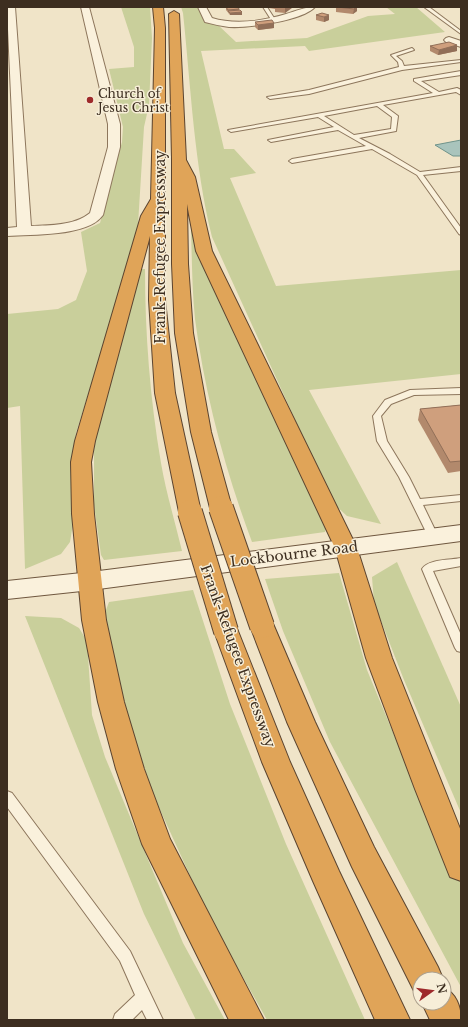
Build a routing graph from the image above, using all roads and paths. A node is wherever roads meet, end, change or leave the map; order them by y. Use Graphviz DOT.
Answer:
graph roads {
  1 [pos="11,7"];
  2 [pos="158,7"];
  3 [pos="172,7"];
  4 [pos="202,7"];
  5 [pos="265,7"];
  6 [pos="311,7"];
  7 [pos="426,7"];
  8 [pos="82,9"];
  9 [pos="274,20"];
  10 [pos="461,34"];
  11 [pos="449,40"];
  12 [pos="461,44"];
  13 [pos="412,50"];
  14 [pos="452,55"];
  15 [pos="461,60"];
  16 [pos="402,68"];
  17 [pos="461,73"];
  18 [pos="461,93"];
  19 [pos="438,94"];
  20 [pos="270,97"];
  21 [pos="378,104"];
  22 [pos="320,114"];
  23 [pos="339,128"];
  24 [pos="231,130"];
  25 [pos="353,138"];
  26 [pos="271,140"];
  27 [pos="372,147"];
  28 [pos="179,160"];
  29 [pos="292,161"];
  30 [pos="461,169"];
  31 [pos="419,174"];
  32 [pos="159,198"];
  33 [pos="24,230"];
  34 [pos="7,232"];
  35 [pos="461,233"];
  36 [pos="461,391"];
  37 [pos="461,498"];
  38 [pos="416,503"];
  39 [pos="461,533"];
  40 [pos="433,536"];
  41 [pos="346,548"];
  42 [pos="461,562"];
  43 [pos="91,581"];
  44 [pos="7,590"];
  45 [pos="461,648"];
  46 [pos="7,797"];
  47 [pos="461,867"];
  48 [pos="422,971"];
  49 [pos="144,997"];
  50 [pos="443,1011"];
  51 [pos="121,1020"];
  52 [pos="155,1020"];
  53 [pos="247,1020"];
  54 [pos="393,1020"];
  55 [pos="448,1020"];
  1 -- 33 [label="street"];
  2 -- 32 [label="highway, Frank-Refugee Expressway"];
  3 -- 28 [label="highway, Frank-Refugee Expressway"];
  4 -- 9 [label="street"];
  5 -- 9 [label="lane"];
  6 -- 9 [label="street"];
  7 -- 10 [label="lane"];
  8 -- 33 [label="street"];
  11 -- 12 [label="street"];
  13 -- 16 [label="lane"];
  14 -- 15 [label="lane"];
  15 -- 16 [label="lane"];
  16 -- 20 [label="lane"];
  17 -- 19 [label="lane"];
  18 -- 19 [label="lane"];
  19 -- 21 [label="lane"];
  21 -- 22 [label="lane"];
  21 -- 25 [label="lane"];
  22 -- 23 [label="lane"];
  22 -- 24 [label="lane"];
  23 -- 25 [label="lane"];
  23 -- 26 [label="lane"];
  25 -- 27 [label="lane"];
  27 -- 29 [label="lane"];
  27 -- 31 [label="lane"];
  28 -- 41 [label="highway"];
  28 -- 48 [label="highway, Frank-Refugee Expressway, bridge"];
  30 -- 31 [label="lane"];
  31 -- 35 [label="lane"];
  32 -- 43 [label="highway"];
  32 -- 54 [label="highway, Frank-Refugee Expressway, bridge"];
  33 -- 34 [label="street"];
  36 -- 38 [label="lane"];
  37 -- 38 [label="lane"];
  38 -- 40 [label="lane"];
  39 -- 40 [label="main road, Lockbourne Road"];
  40 -- 41 [label="main road, Lockbourne Road"];
  41 -- 43 [label="main road, Lockbourne Road"];
  41 -- 47 [label="highway"];
  42 -- 45 [label="lane"];
  43 -- 44 [label="main road, Lockbourne Road"];
  43 -- 53 [label="highway"];
  46 -- 49 [label="lane"];
  49 -- 51 [label="lane"];
  49 -- 52 [label="lane"];
  50 -- 55 [label="highway"];
}
